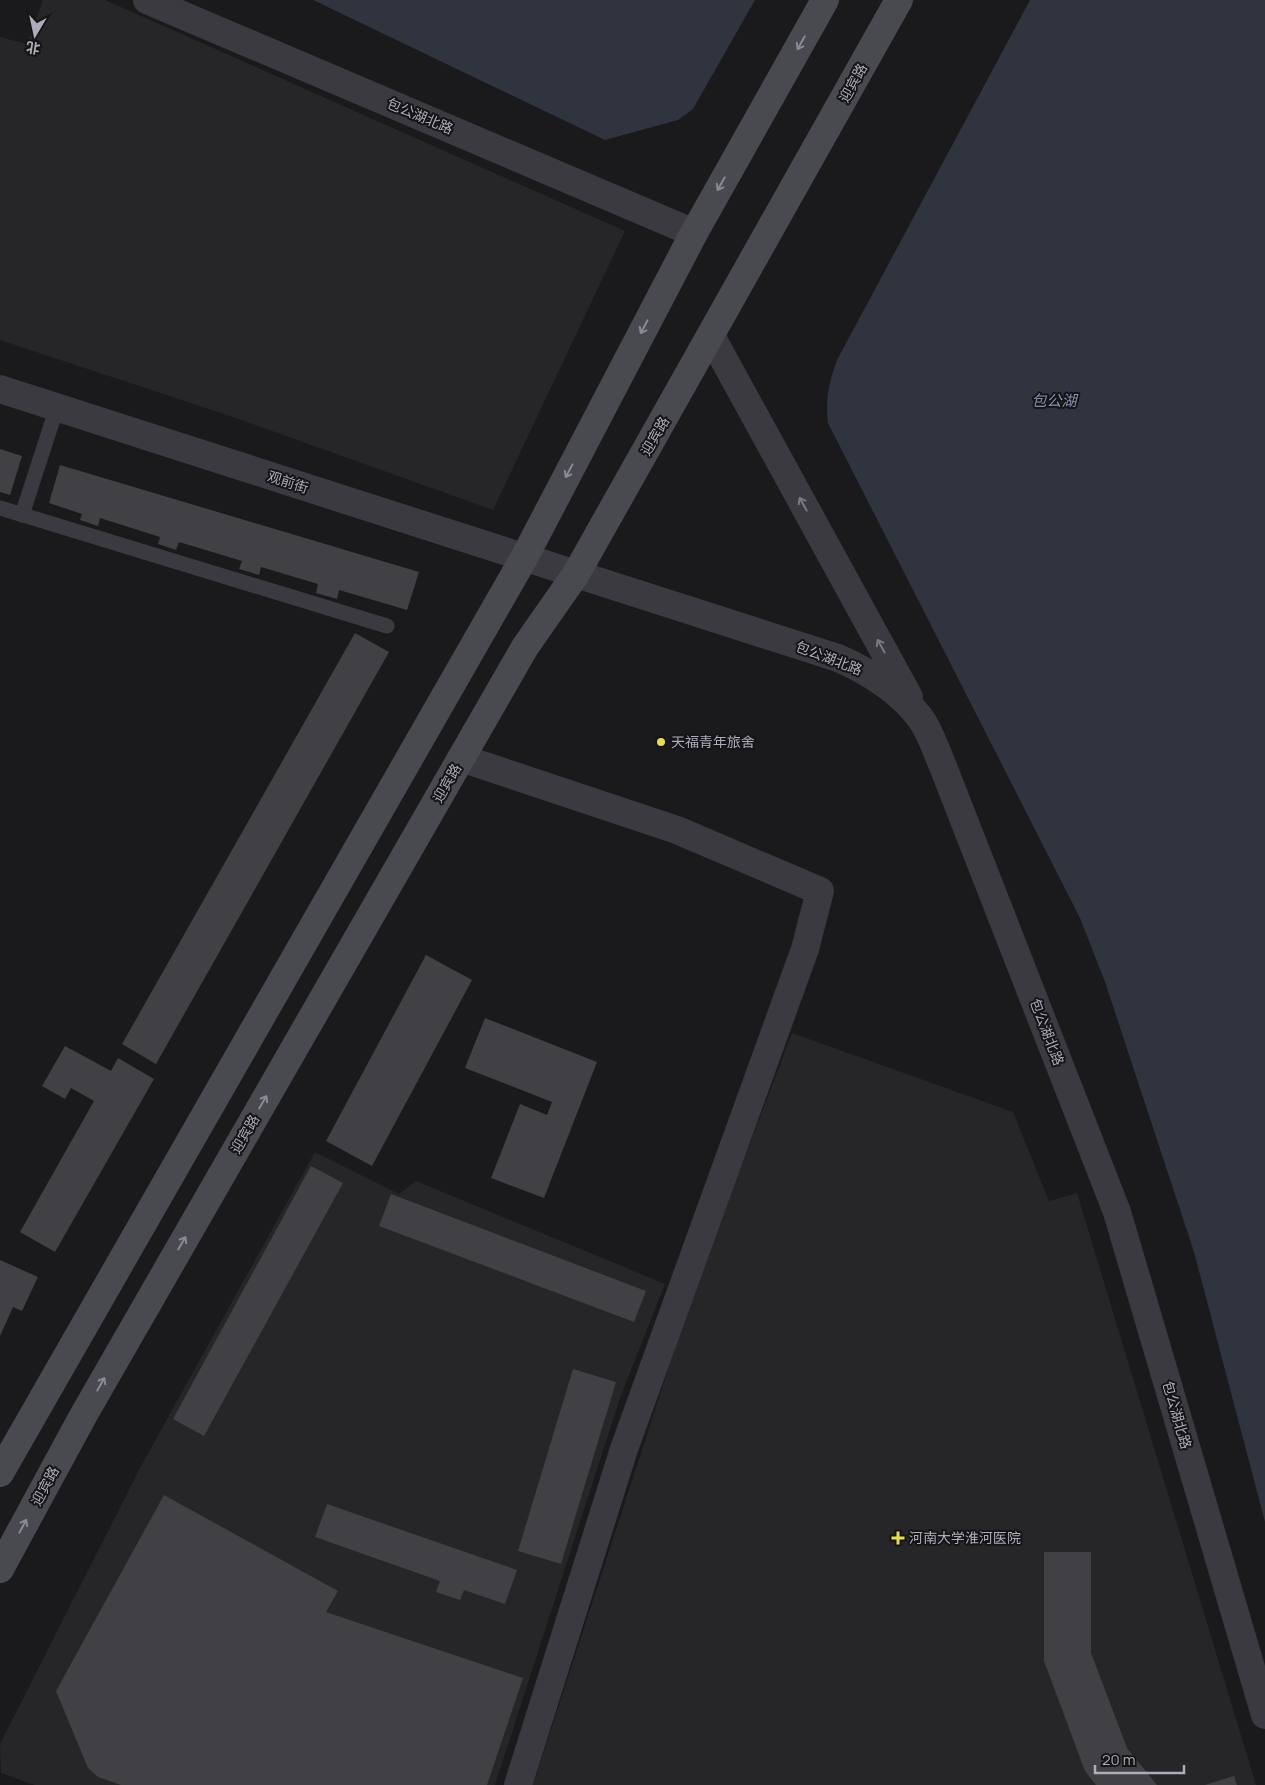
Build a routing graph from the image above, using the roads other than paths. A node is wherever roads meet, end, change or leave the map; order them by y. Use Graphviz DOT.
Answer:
graph roads {
  1 [pos="147,0"];
  2 [pos="824,0"];
  3 [pos="899,0"];
  4 [pos="694,233"];
  5 [pos="711,336"];
  6 [pos="0,389"];
  7 [pos="57,407"];
  8 [pos="0,508"];
  9 [pos="22,515"];
  10 [pos="524,558"];
  11 [pos="576,574"];
  12 [pos="386,626"];
  13 [pos="922,720"];
  14 [pos="461,758"];
  15 [pos="0,1473"];
  16 [pos="0,1569"];
  17 [pos="1265,1715"];
  18 [pos="518,1785"];
  1 -- 4 [label="street, 包公湖北路"];
  2 -- 4 [label="main road, one-way"];
  3 -- 5 [label="main road, 迎宾路"];
  4 -- 10 [label="main road, one-way"];
  5 -- 11 [label="main road, 迎宾路"];
  13 -- 5 [label="street, one-way"];
  6 -- 7 [label="street, 观前街"];
  7 -- 9 [label="lane"];
  7 -- 10 [label="street, 观前街"];
  8 -- 9 [label="lane"];
  9 -- 12 [label="lane"];
  10 -- 11 [label="street, 观前街"];
  10 -- 15 [label="main road"];
  11 -- 13 [label="street, 包公湖北路"];
  11 -- 14 [label="main road, 迎宾路"];
  13 -- 17 [label="street, 包公湖北路"];
  16 -- 14 [label="main road, 迎宾路, one-way"];
  14 -- 18 [label="street"];
}
